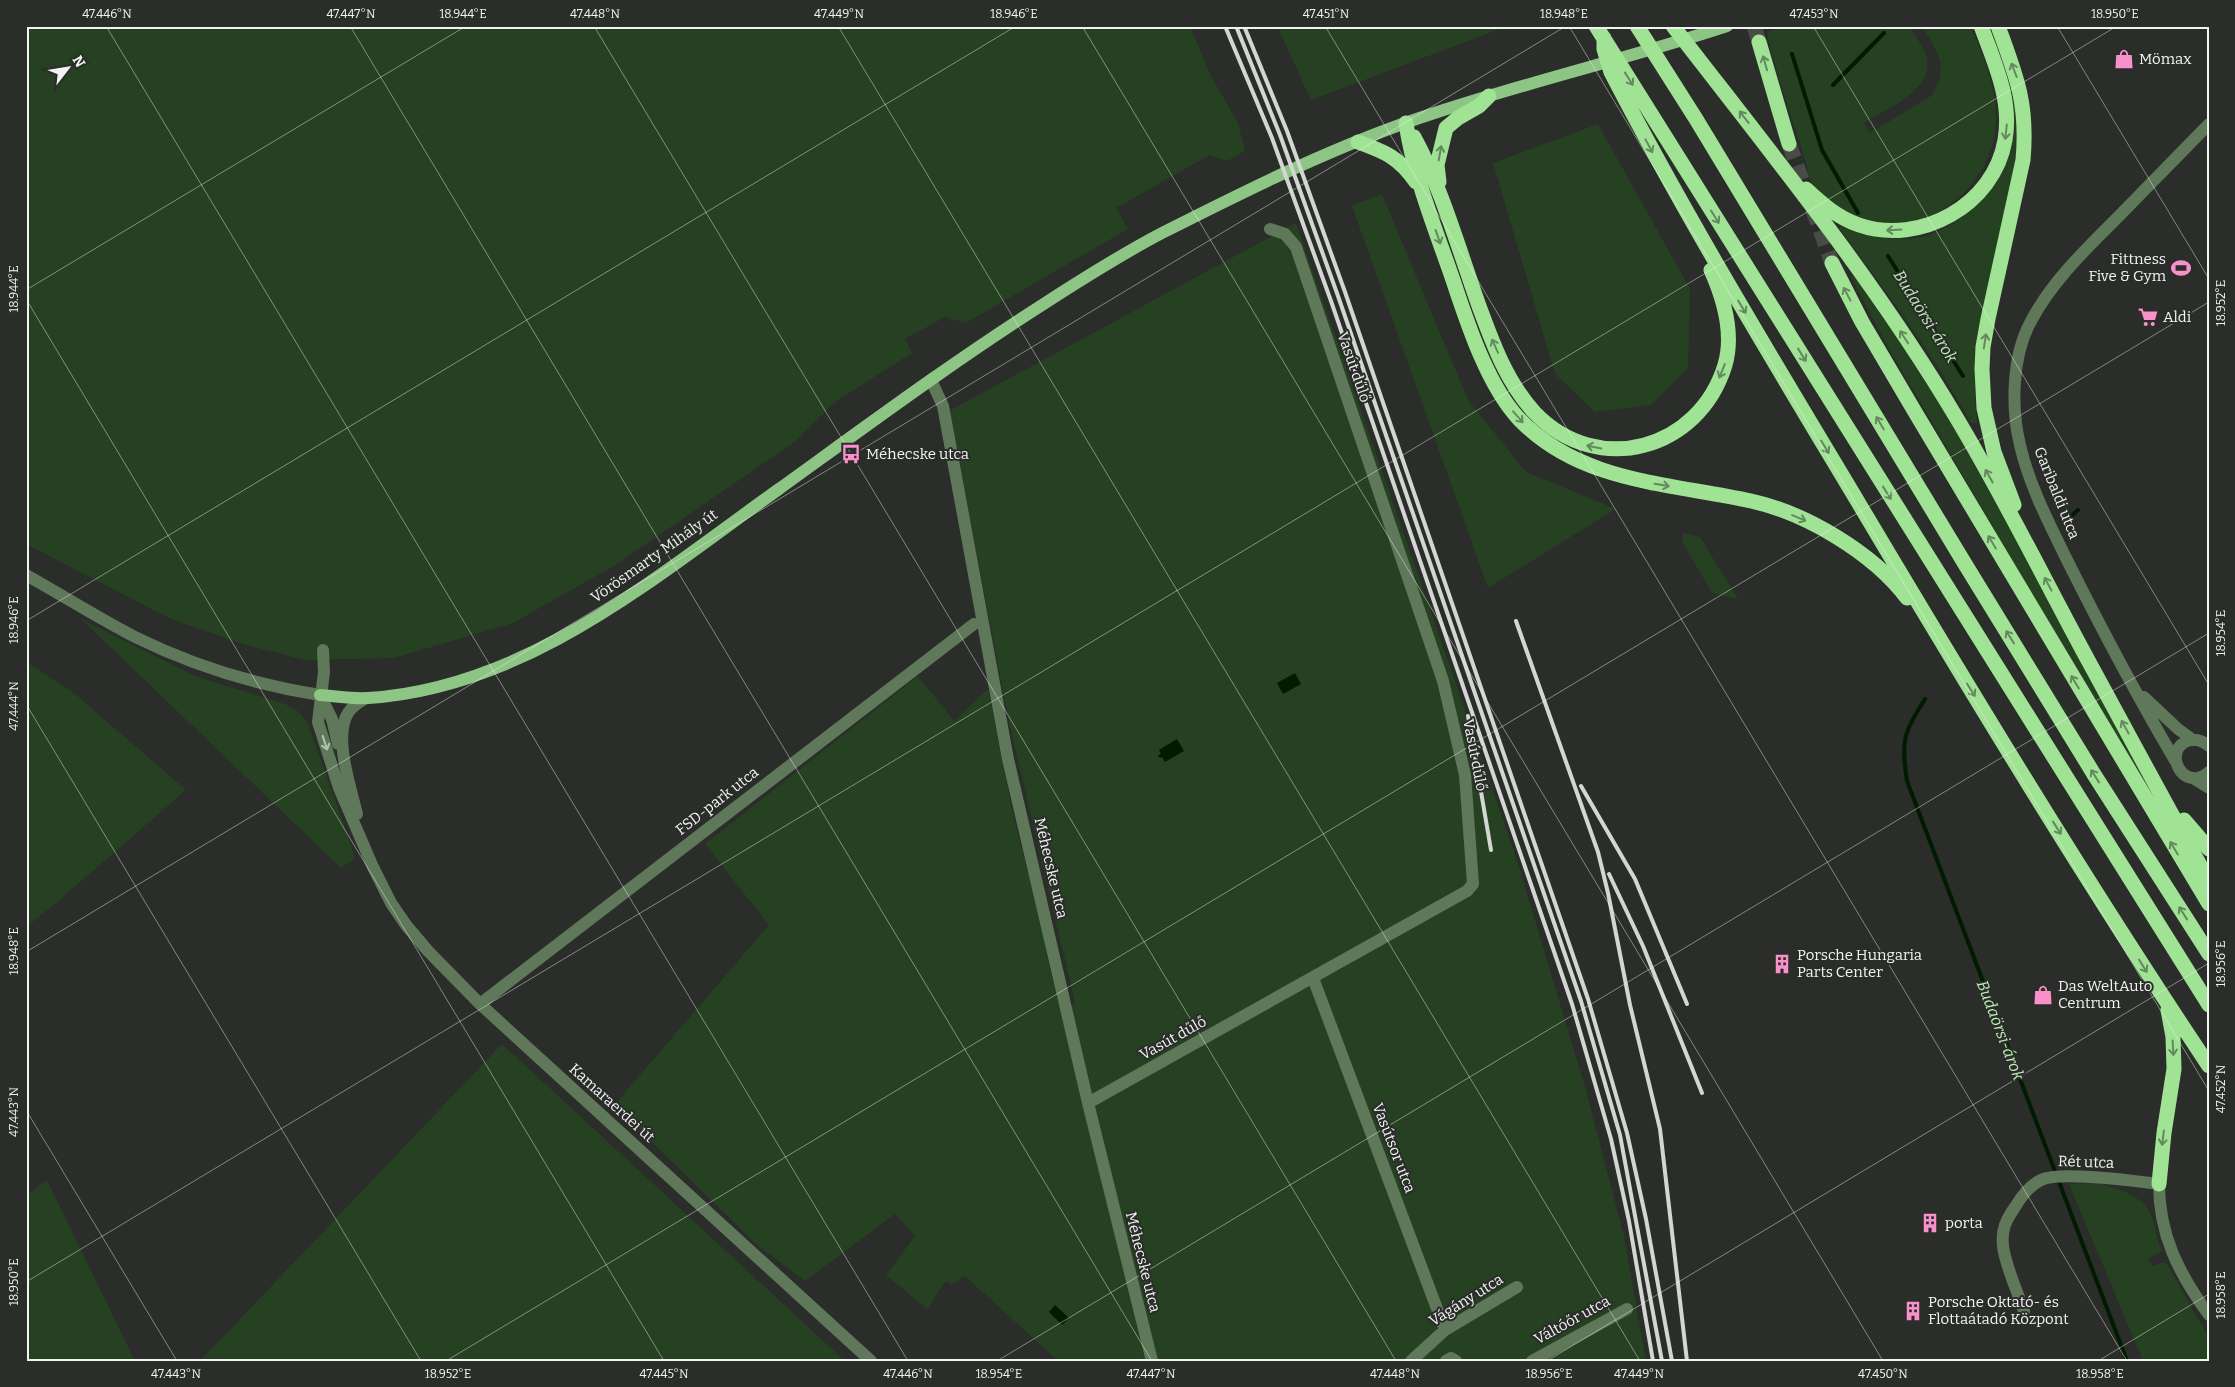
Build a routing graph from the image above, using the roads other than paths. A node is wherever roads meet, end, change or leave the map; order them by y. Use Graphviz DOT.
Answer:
graph roads {
  1 [pos="1637,26"];
  2 [pos="1673,26"];
  3 [pos="1727,26"];
  4 [pos="1981,26"];
  5 [pos="1998,26"];
  6 [pos="1600,32"];
  7 [pos="1759,42"];
  8 [pos="1489,96"];
  9 [pos="1406,123"];
  10 [pos="2209,124"];
  11 [pos="1358,142"];
  12 [pos="1789,144"];
  13 [pos="1773,156"];
  14 [pos="1422,191"];
  15 [pos="1441,201"];
  16 [pos="1690,220"];
  17 [pos="1270,229"];
  18 [pos="1832,263"];
  19 [pos="931,380"];
  20 [pos="2030,549"];
  21 [pos="26,574"];
  22 [pos="974,624"];
  23 [pos="1945,649"];
  24 [pos="323,650"];
  25 [pos="2135,688"];
  26 [pos="320,695"];
  27 [pos="366,698"];
  28 [pos="2193,740"];
  29 [pos="2209,746"];
  30 [pos="343,755"];
  31 [pos="2176,762"];
  32 [pos="2149,769"];
  33 [pos="2209,772"];
  34 [pos="2194,778"];
  35 [pos="2209,788"];
  36 [pos="364,844"];
  37 [pos="2209,849"];
  38 [pos="2209,881"];
  39 [pos="2209,904"];
  40 [pos="2209,954"];
  41 [pos="1313,978"];
  42 [pos="480,1004"];
  43 [pos="2167,1004"];
  44 [pos="2209,1005"];
  45 [pos="2209,1066"];
  46 [pos="1088,1103"];
  47 [pos="2159,1184"];
  48 [pos="1517,1287"];
  49 [pos="1627,1308"];
  50 [pos="2024,1311"];
  51 [pos="2209,1314"];
  52 [pos="1445,1330"];
  53 [pos="871,1361"];
  54 [pos="1152,1361"];
  55 [pos="1411,1361"];
  56 [pos="1446,1361"];
  57 [pos="1456,1361"];
  58 [pos="1532,1361"];
  40 -- 1 [label="highway, one-way"];
  13 -- 2 [label="highway, one-way"];
  3 -- 8 [label="main road, Vörösmarty Mihály út"];
  4 -- 13 [label="highway, one-way"];
  20 -- 5 [label="highway, one-way"];
  6 -- 16 [label="highway, one-way"];
  6 -- 44 [label="highway, one-way"];
  12 -- 7 [label="highway, one-way"];
  8 -- 9 [label="main road, Vörösmarty Mihály út"];
  15 -- 8 [label="highway, one-way"];
  9 -- 11 [label="main road, Vörösmarty Mihály út"];
  9 -- 14 [label="highway"];
  9 -- 15 [label="highway"];
  10 -- 25 [label="street, Garibaldi utca"];
  11 -- 14 [label="highway"];
  11 -- 19 [label="main road, Vörösmarty Mihály út"];
  20 -- 13 [label="highway, one-way"];
  14 -- 23 [label="highway, one-way"];
  16 -- 15 [label="highway, one-way"];
  16 -- 23 [label="highway, one-way"];
  17 -- 41 [label="street, Vasút dűlő"];
  39 -- 18 [label="highway, one-way"];
  19 -- 27 [label="main road, Vörösmarty Mihály út"];
  19 -- 46 [label="street, Méhecske utca"];
  32 -- 20 [label="highway, one-way"];
  21 -- 26 [label="street"];
  22 -- 42 [label="street, FSD-park utca"];
  23 -- 43 [label="highway, one-way"];
  24 -- 26 [label="street"];
  25 -- 28 [label="street, Garibaldi utca"];
  25 -- 31 [label="street, Garibaldi utca"];
  26 -- 27 [label="main road, Vörösmarty Mihály út"];
  26 -- 30 [label="street, Kamaraerdei út"];
  26 -- 36 [label="street, Kamaraerdei út, one-way"];
  27 -- 30 [label="street, Kamaraerdei út"];
  28 -- 29 [label="street, Garibaldi utca"];
  28 -- 31 [label="street"];
  30 -- 36 [label="street, Kamaraerdei út"];
  31 -- 34 [label="street, Garibaldi utca"];
  32 -- 37 [label="highway"];
  32 -- 38 [label="highway"];
  33 -- 34 [label="street"];
  34 -- 35 [label="street"];
  36 -- 42 [label="street, Kamaraerdei út"];
  41 -- 46 [label="street, Vasút dűlő"];
  41 -- 52 [label="street, Vasútsor utca"];
  42 -- 53 [label="street, Kamaraerdei út"];
  43 -- 45 [label="highway"];
  43 -- 47 [label="highway, one-way"];
  46 -- 54 [label="street, Méhecske utca"];
  47 -- 50 [label="street, Rét utca"];
  47 -- 51 [label="street"];
  48 -- 52 [label="street, Vágány utca"];
  49 -- 58 [label="street, Váltóőr utca"];
  52 -- 55 [label="street, Vágány utca"];
  56 -- 57 [label="street"];
}
